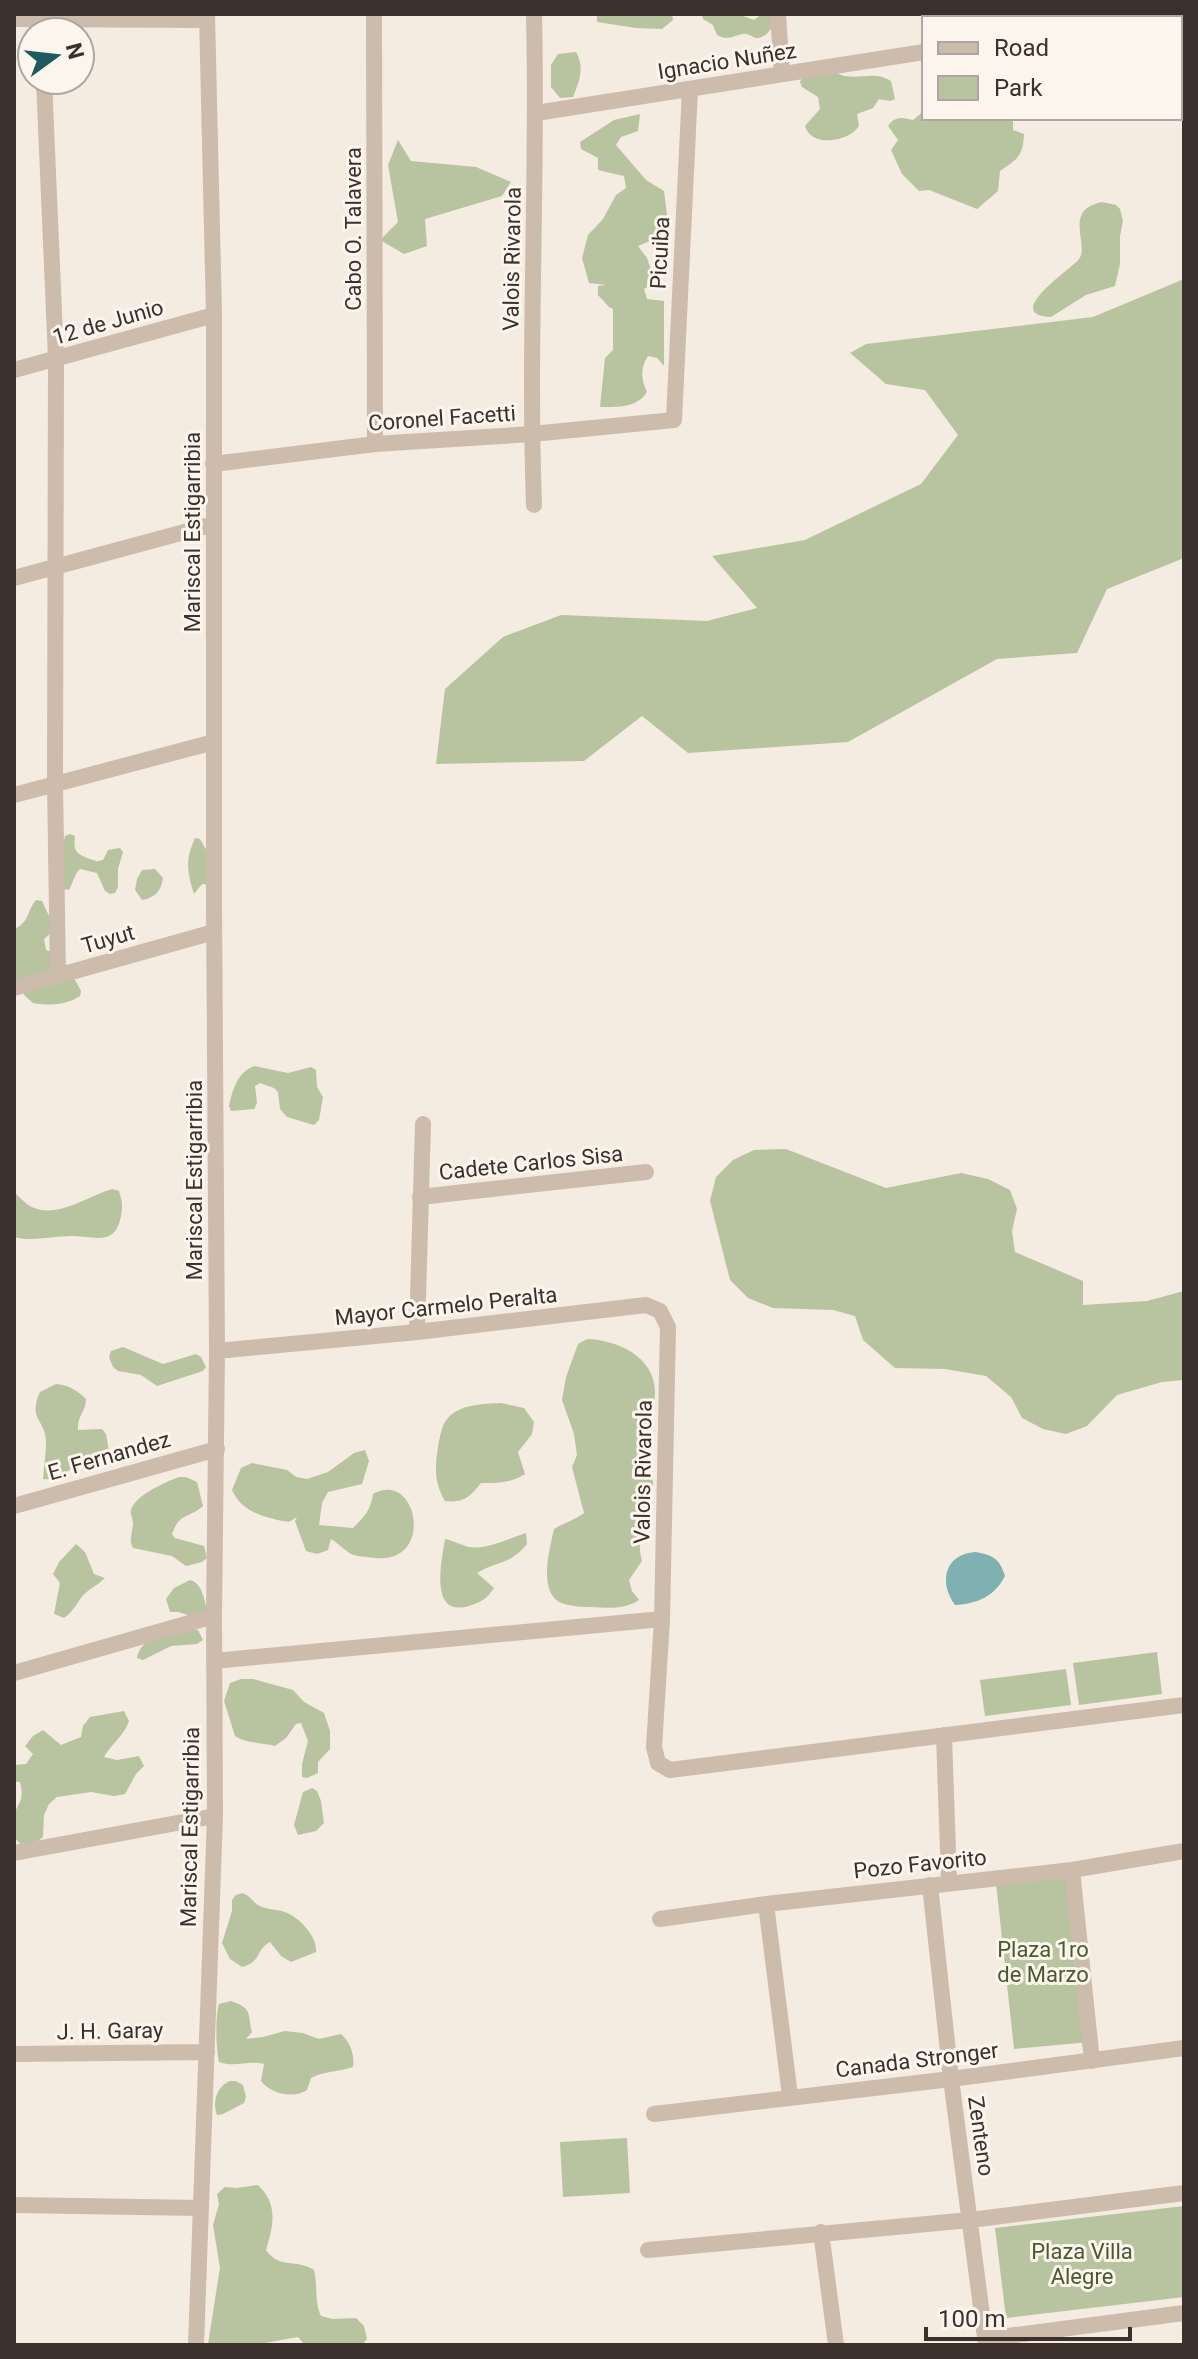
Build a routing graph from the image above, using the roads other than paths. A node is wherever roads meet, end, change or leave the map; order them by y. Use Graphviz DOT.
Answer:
graph roads {
  1 [pos="374,14"];
  2 [pos="534,14"];
  3 [pos="778,14"];
  4 [pos="207,17"];
  5 [pos="96,20"];
  6 [pos="922,52"];
  7 [pos="782,74"];
  8 [pos="690,89"];
  9 [pos="45,96"];
  10 [pos="536,113"];
  11 [pos="214,315"];
  12 [pos="56,359"];
  13 [pos="14,370"];
  14 [pos="674,420"];
  15 [pos="532,434"];
  16 [pos="375,444"];
  17 [pos="213,464"];
  18 [pos="534,505"];
  19 [pos="214,524"];
  20 [pos="55,567"];
  21 [pos="14,578"];
  22 [pos="214,742"];
  23 [pos="55,784"];
  24 [pos="14,795"];
  25 [pos="214,932"];
  26 [pos="58,976"];
  27 [pos="14,988"];
  28 [pos="423,1124"];
  29 [pos="646,1172"];
  30 [pos="420,1197"];
  31 [pos="668,1327"];
  32 [pos="417,1332"];
  33 [pos="217,1351"];
  34 [pos="217,1449"];
  35 [pos="14,1506"];
  36 [pos="214,1616"];
  37 [pos="662,1619"];
  38 [pos="214,1661"];
  39 [pos="14,1673"];
  40 [pos="1184,1705"];
  41 [pos="944,1735"];
  42 [pos="215,1816"];
  43 [pos="1184,1851"];
  44 [pos="14,1853"];
  45 [pos="1072,1870"];
  46 [pos="949,1882"];
  47 [pos="930,1885"];
  48 [pos="766,1904"];
  49 [pos="660,1919"];
  50 [pos="1184,2048"];
  51 [pos="207,2052"];
  52 [pos="14,2054"];
  53 [pos="1092,2061"];
  54 [pos="951,2079"];
  55 [pos="790,2096"];
  56 [pos="654,2114"];
  57 [pos="1184,2193"];
  58 [pos="14,2205"];
  59 [pos="201,2208"];
  60 [pos="970,2220"];
  61 [pos="821,2232"];
  62 [pos="648,2250"];
  63 [pos="1184,2313"];
  64 [pos="986,2342"];
  65 [pos="196,2345"];
  66 [pos="836,2345"];
  1 -- 16 [label="street, Cabo O. Talavera"];
  2 -- 10 [label="street, Valois Rivarola"];
  3 -- 7 [label="street"];
  4 -- 5 [label="street"];
  4 -- 11 [label="street, Mariscal Estigarribia"];
  6 -- 7 [label="street, Ignacio Nuñez"];
  7 -- 8 [label="street, Ignacio Nuñez"];
  8 -- 10 [label="street, Ignacio Nuñez"];
  8 -- 14 [label="street, Picuiba"];
  9 -- 12 [label="street"];
  10 -- 15 [label="street, Valois Rivarola"];
  11 -- 12 [label="street, 12 de Junio"];
  11 -- 17 [label="street, Mariscal Estigarribia"];
  12 -- 13 [label="street, 12 de Junio"];
  12 -- 20 [label="street"];
  14 -- 15 [label="street, Coronel Facetti"];
  15 -- 16 [label="street, Coronel Facetti"];
  15 -- 18 [label="street, Valois Rivarola"];
  16 -- 17 [label="street, Coronel Facetti"];
  17 -- 19 [label="street, Mariscal Estigarribia"];
  19 -- 20 [label="street"];
  19 -- 22 [label="street, Mariscal Estigarribia"];
  20 -- 21 [label="street"];
  20 -- 23 [label="street"];
  22 -- 23 [label="street"];
  22 -- 25 [label="street, Mariscal Estigarribia"];
  23 -- 24 [label="street"];
  23 -- 26 [label="street"];
  25 -- 26 [label="street, Tuyut"];
  25 -- 33 [label="street, Mariscal Estigarribia"];
  26 -- 27 [label="street, Tuyut"];
  28 -- 30 [label="street"];
  29 -- 30 [label="street, Cadete Carlos Sisa"];
  30 -- 32 [label="street"];
  31 -- 32 [label="street, Mayor Carmelo Peralta"];
  31 -- 37 [label="street, Valois Rivarola"];
  32 -- 33 [label="street, Mayor Carmelo Peralta"];
  33 -- 34 [label="street, Mariscal Estigarribia"];
  34 -- 35 [label="street, E. Fernandez"];
  34 -- 36 [label="street, Mariscal Estigarribia"];
  36 -- 38 [label="street, Mariscal Estigarribia"];
  36 -- 39 [label="street"];
  37 -- 38 [label="street"];
  37 -- 41 [label="street, Valois Rivarola"];
  38 -- 42 [label="street, Mariscal Estigarribia"];
  40 -- 41 [label="street"];
  41 -- 46 [label="street"];
  42 -- 44 [label="street"];
  42 -- 51 [label="street, Mariscal Estigarribia"];
  43 -- 45 [label="street, Pozo Favorito"];
  45 -- 46 [label="street, Pozo Favorito"];
  45 -- 53 [label="street"];
  46 -- 47 [label="street, Pozo Favorito"];
  47 -- 48 [label="street, Pozo Favorito"];
  47 -- 54 [label="street, Zenteno"];
  48 -- 49 [label="street, Pozo Favorito"];
  48 -- 55 [label="street"];
  50 -- 53 [label="street, Canada Stronger"];
  51 -- 52 [label="street, J. H. Garay"];
  51 -- 59 [label="street, Mariscal Estigarribia"];
  53 -- 54 [label="street, Canada Stronger"];
  54 -- 55 [label="street, Canada Stronger"];
  54 -- 60 [label="street, Zenteno"];
  55 -- 56 [label="street, Canada Stronger"];
  57 -- 60 [label="street"];
  58 -- 59 [label="street"];
  59 -- 65 [label="street, Mariscal Estigarribia"];
  60 -- 61 [label="street"];
  60 -- 64 [label="street, Zenteno"];
  61 -- 62 [label="street"];
  61 -- 66 [label="street"];
  63 -- 64 [label="street"];
}
